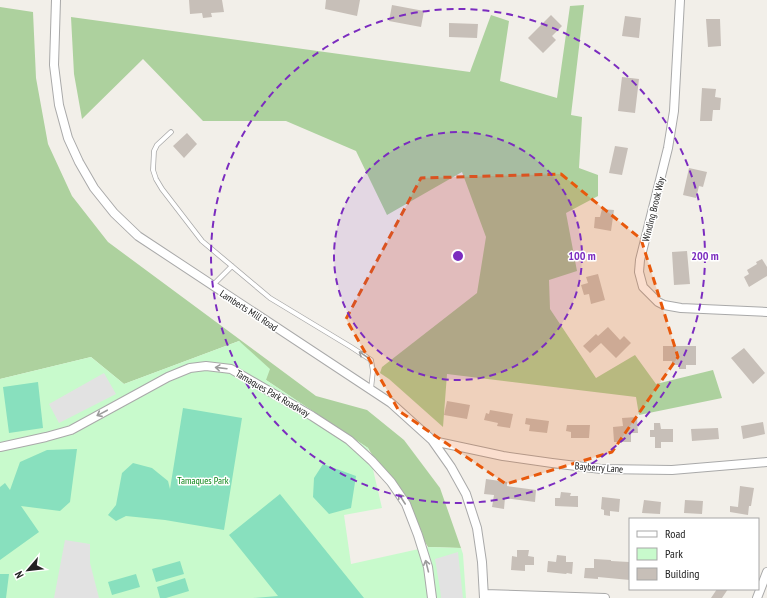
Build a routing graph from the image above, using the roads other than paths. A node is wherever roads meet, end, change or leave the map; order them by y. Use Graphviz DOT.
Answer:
graph roads {
  1 [pos="56,0"];
  2 [pos="680,0"];
  3 [pos="171,132"];
  4 [pos="232,266"];
  5 [pos="213,286"];
  6 [pos="767,312"];
  7 [pos="371,390"];
  8 [pos="433,441"];
  9 [pos="0,447"];
  10 [pos="767,462"];
  11 [pos="767,572"];
  12 [pos="484,596"];
  13 [pos="432,598"];
  14 [pos="605,598"];
  15 [pos="757,598"];
  1 -- 5 [label="street, Lamberts Mill Road"];
  2 -- 6 [label="street, Winding Brook Way"];
  3 -- 4 [label="lane"];
  4 -- 5 [label="lane"];
  7 -- 4 [label="lane, one-way"];
  5 -- 7 [label="street, Lamberts Mill Road"];
  7 -- 8 [label="street, Lamberts Mill Road"];
  8 -- 10 [label="street, Bayberry Lane"];
  8 -- 12 [label="street, Lamberts Mill Road"];
  13 -- 9 [label="street, Tamaques Park Roadway, one-way"];
  11 -- 15 [label="street"];
  12 -- 14 [label="street"];
}
